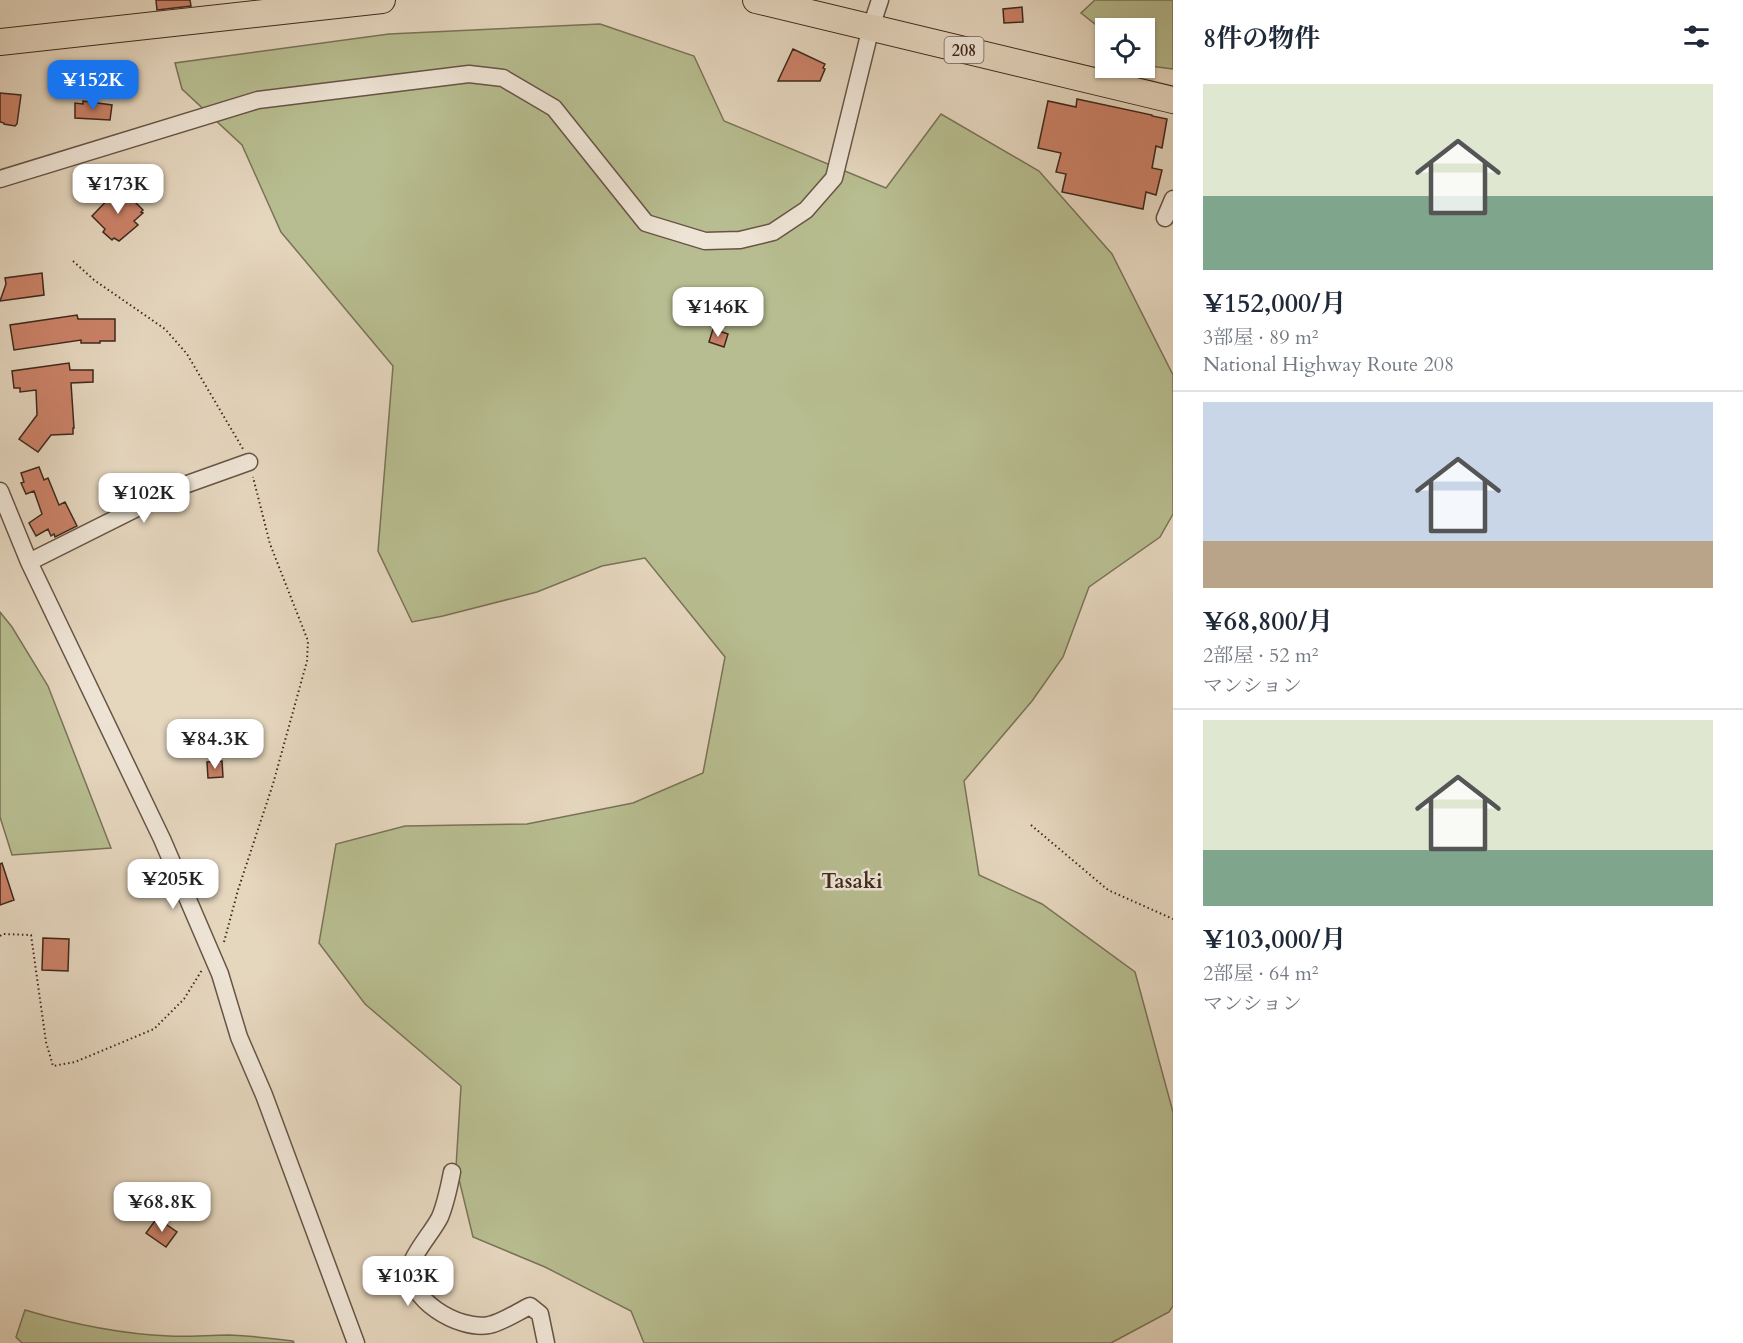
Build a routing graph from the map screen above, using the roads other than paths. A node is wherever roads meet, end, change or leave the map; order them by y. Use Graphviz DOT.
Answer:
graph roads {
  1 [pos="382,0"];
  2 [pos="756,0"];
  3 [pos="880,0"];
  4 [pos="871,27"];
  5 [pos="0,42"];
  6 [pos="1173,100"];
  7 [pos="0,179"];
  8 [pos="1173,199"];
  9 [pos="1165,218"];
  10 [pos="249,462"];
  11 [pos="0,491"];
  12 [pos="29,562"];
  13 [pos="452,1172"];
  14 [pos="356,1343"];
  15 [pos="546,1343"];
  1 -- 5 [label="highway"];
  2 -- 4 [label="highway, 208"];
  3 -- 4 [label="street"];
  4 -- 6 [label="highway, 208"];
  4 -- 7 [label="street"];
  8 -- 9 [label="street"];
  10 -- 12 [label="street"];
  11 -- 12 [label="street"];
  12 -- 14 [label="street"];
  13 -- 15 [label="street"];
}
